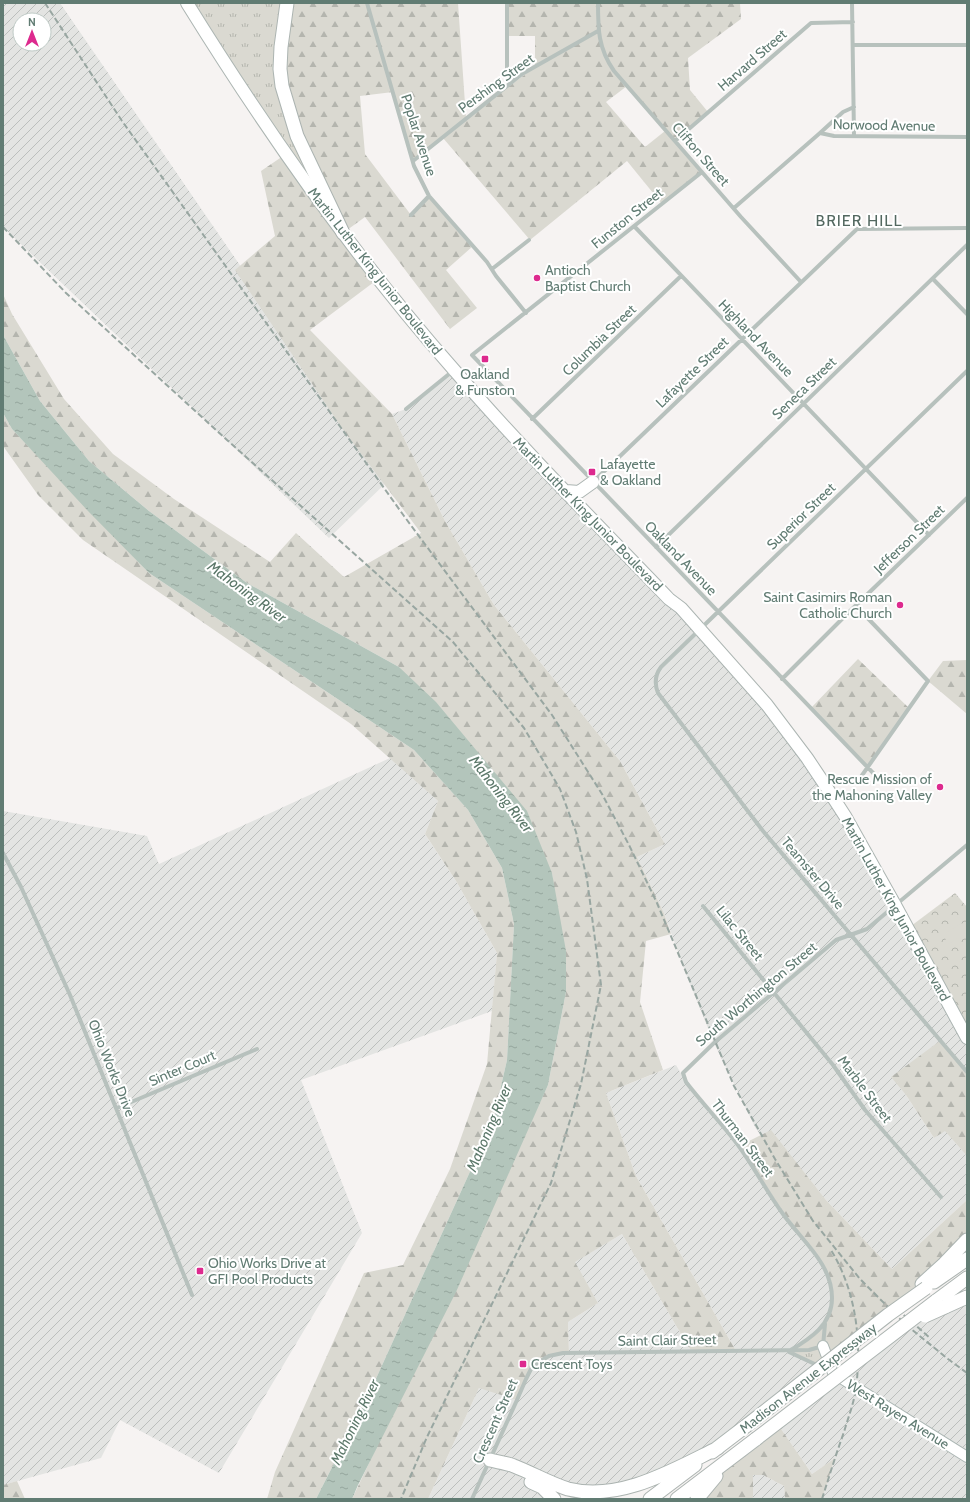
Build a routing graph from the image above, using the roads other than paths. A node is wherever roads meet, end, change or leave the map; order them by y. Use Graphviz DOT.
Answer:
graph roads {
  1 [pos="187,3"];
  2 [pos="288,3"];
  3 [pos="368,3"];
  4 [pos="507,3"];
  5 [pos="598,3"];
  6 [pos="852,3"];
  7 [pos="853,22"];
  8 [pos="598,32"];
  9 [pos="853,45"];
  10 [pos="967,45"];
  11 [pos="510,83"];
  12 [pos="854,108"];
  13 [pos="820,133"];
  14 [pos="854,136"];
  15 [pos="967,137"];
  16 [pos="675,141"];
  17 [pos="413,161"];
  18 [pos="702,172"];
  19 [pos="429,196"];
  20 [pos="734,208"];
  21 [pos="411,215"];
  22 [pos="634,226"];
  23 [pos="967,228"];
  24 [pos="343,233"];
  25 [pos="529,240"];
  26 [pos="967,245"];
  27 [pos="492,269"];
  28 [pos="681,276"];
  29 [pos="933,279"];
  30 [pos="801,282"];
  31 [pos="526,313"];
  32 [pos="967,314"];
  33 [pos="742,340"];
  34 [pos="472,355"];
  35 [pos="454,370"];
  36 [pos="967,371"];
  37 [pos="804,404"];
  38 [pos="406,409"];
  39 [pos="532,419"];
  40 [pos="866,469"];
  41 [pos="593,482"];
  42 [pos="566,491"];
  43 [pos="967,498"];
  44 [pos="929,535"];
  45 [pos="656,547"];
  46 [pos="856,606"];
  47 [pos="718,612"];
  48 [pos="700,630"];
  49 [pos="782,679"];
  50 [pos="655,680"];
  51 [pos="868,768"];
  52 [pos="875,775"];
  53 [pos="858,780"];
  54 [pos="967,845"];
  55 [pos="3,853"];
  56 [pos="703,906"];
  57 [pos="895,906"];
  58 [pos="851,935"];
  59 [pos="775,992"];
  60 [pos="967,1038"];
  61 [pos="257,1049"];
  62 [pos="967,1072"];
  63 [pos="683,1077"];
  64 [pos="117,1108"];
  65 [pos="941,1197"];
  66 [pos="967,1240"];
  67 [pos="967,1259"];
  68 [pos="967,1278"];
  69 [pos="924,1286"];
  70 [pos="192,1295"];
  71 [pos="967,1297"];
  72 [pos="941,1304"];
  73 [pos="825,1324"];
  74 [pos="823,1346"];
  75 [pos="789,1351"];
  76 [pos="546,1357"];
  77 [pos="833,1373"];
  78 [pos="718,1448"];
  79 [pos="736,1454"];
  80 [pos="967,1457"];
  81 [pos="490,1460"];
  82 [pos="472,1499"];
  83 [pos="554,1499"];
  84 [pos="650,1499"];
  85 [pos="677,1499"];
  86 [pos="697,1499"];
  1 -- 24 [label="main road, Martin Luther King Junior Boulevard"];
  2 -- 24 [label="highway"];
  3 -- 17 [label="street, Poplar Avenue"];
  4 -- 11 [label="street"];
  5 -- 8 [label="street, Clifton Street"];
  6 -- 7 [label="street"];
  7 -- 9 [label="street"];
  7 -- 16 [label="street, Harvard Street"];
  8 -- 11 [label="street, Pershing Street"];
  8 -- 16 [label="street, Clifton Street"];
  9 -- 10 [label="street"];
  9 -- 12 [label="street"];
  11 -- 17 [label="street, Pershing Street"];
  12 -- 13 [label="street"];
  12 -- 14 [label="street"];
  13 -- 14 [label="street, Norwood Avenue"];
  13 -- 20 [label="street, Norwood Avenue"];
  14 -- 15 [label="street, Norwood Avenue"];
  16 -- 18 [label="street, Clifton Street"];
  17 -- 19 [label="street, Poplar Avenue"];
  18 -- 20 [label="street, Clifton Street"];
  18 -- 22 [label="street, Funston Street"];
  19 -- 21 [label="street"];
  19 -- 27 [label="street, Poplar Avenue"];
  20 -- 30 [label="street, Clifton Street"];
  22 -- 28 [label="street, Highland Avenue"];
  22 -- 31 [label="street, Funston Street"];
  23 -- 30 [label="street, Lafayette Street"];
  24 -- 35 [label="main road, Martin Luther King Junior Boulevard"];
  25 -- 27 [label="street"];
  26 -- 29 [label="street, Seneca Street"];
  27 -- 31 [label="street, Poplar Avenue"];
  28 -- 33 [label="street, Highland Avenue"];
  28 -- 39 [label="street, Columbia Street"];
  29 -- 32 [label="street"];
  29 -- 37 [label="street, Seneca Street"];
  30 -- 33 [label="street, Lafayette Street"];
  31 -- 34 [label="street, Funston Street"];
  33 -- 37 [label="street, Highland Avenue"];
  33 -- 41 [label="street, Lafayette Street"];
  34 -- 39 [label="street, Oakland Avenue"];
  35 -- 38 [label="street"];
  35 -- 42 [label="main road, Martin Luther King Junior Boulevard"];
  36 -- 40 [label="street, Superior Street"];
  37 -- 40 [label="street, Highland Avenue"];
  37 -- 45 [label="street, Seneca Street"];
  39 -- 41 [label="street, Oakland Avenue"];
  40 -- 44 [label="street, Highland Avenue"];
  40 -- 47 [label="street, Superior Street"];
  41 -- 42 [label="main road"];
  41 -- 45 [label="street, Oakland Avenue"];
  42 -- 48 [label="main road, Martin Luther King Junior Boulevard"];
  43 -- 44 [label="street, Jefferson Street"];
  44 -- 46 [label="street, Jefferson Street"];
  45 -- 47 [label="street, Oakland Avenue"];
  46 -- 49 [label="street, Jefferson Street"];
  46 -- 51 [label="street"];
  47 -- 48 [label="street, Superior Street"];
  47 -- 49 [label="street, Oakland Avenue"];
  48 -- 50 [label="street, Superior Street"];
  48 -- 57 [label="main road, Martin Luther King Junior Boulevard"];
  49 -- 51 [label="street, Oakland Avenue"];
  50 -- 58 [label="street, Teamster Drive"];
  51 -- 52 [label="street, Oakland Avenue"];
  51 -- 53 [label="street"];
  54 -- 57 [label="street, South Worthington Street"];
  55 -- 64 [label="street, Ohio Works Drive"];
  56 -- 59 [label="street, Lilac Street"];
  57 -- 58 [label="street, South Worthington Street"];
  57 -- 60 [label="main road, Martin Luther King Junior Boulevard"];
  58 -- 59 [label="street, South Worthington Street"];
  58 -- 62 [label="street, Teamster Drive"];
  59 -- 63 [label="street, South Worthington Street"];
  59 -- 65 [label="street, Marble Street"];
  61 -- 64 [label="street, Sinter Court"];
  63 -- 73 [label="street, Thurman Street"];
  64 -- 70 [label="street, Ohio Works Drive"];
  66 -- 69 [label="highway"];
  67 -- 69 [label="highway, Madison Avenue Expressway"];
  68 -- 72 [label="highway"];
  69 -- 78 [label="highway, Madison Avenue Expressway, bridge"];
  71 -- 72 [label="highway"];
  72 -- 79 [label="highway, Madison Avenue Expressway, bridge"];
  73 -- 74 [label="street"];
  73 -- 75 [label="street"];
  74 -- 75 [label="street, Saint Clair Street"];
  74 -- 77 [label="street, West Rayen Avenue"];
  75 -- 76 [label="street, Saint Clair Street"];
  75 -- 77 [label="street, Saint Clair Street"];
  76 -- 81 [label="street, Crescent Street"];
  77 -- 80 [label="street, West Rayen Avenue"];
  78 -- 81 [label="highway"];
  78 -- 84 [label="highway, Madison Avenue Expressway"];
  79 -- 85 [label="highway, Madison Avenue Expressway"];
  79 -- 86 [label="highway"];
  81 -- 82 [label="street, Crescent Street"];
  81 -- 83 [label="highway"];
}
